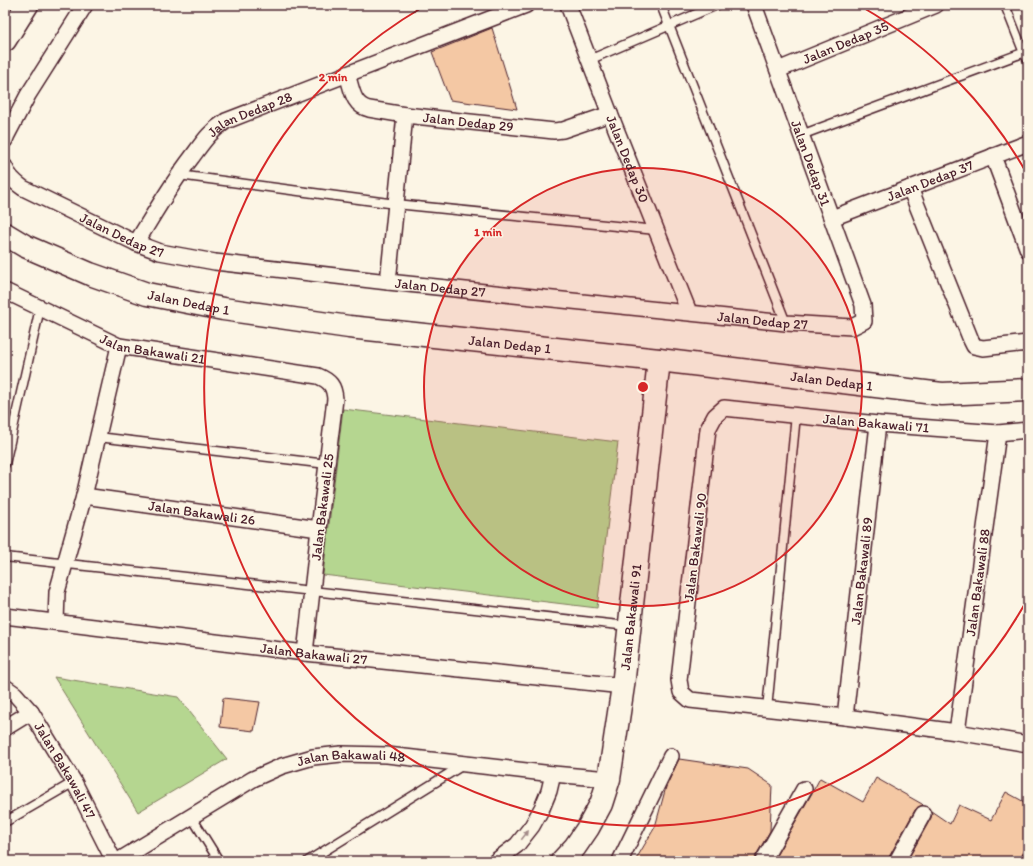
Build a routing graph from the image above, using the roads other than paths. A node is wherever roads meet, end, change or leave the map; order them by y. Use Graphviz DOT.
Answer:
graph roads {
  1 [pos="27,5"];
  2 [pos="85,5"];
  3 [pos="526,5"];
  4 [pos="568,5"];
  5 [pos="661,5"];
  6 [pos="717,5"];
  7 [pos="754,5"];
  8 [pos="936,5"];
  9 [pos="1005,5"];
  10 [pos="670,25"];
  11 [pos="5,40"];
  12 [pos="1027,55"];
  13 [pos="590,60"];
  14 [pos="778,70"];
  15 [pos="348,74"];
  16 [pos="610,114"];
  17 [pos="405,115"];
  18 [pos="801,136"];
  19 [pos="5,140"];
  20 [pos="1028,143"];
  21 [pos="993,156"];
  22 [pos="5,167"];
  23 [pos="179,175"];
  24 [pos="910,188"];
  25 [pos="396,204"];
  26 [pos="832,218"];
  27 [pos="656,230"];
  28 [pos="5,234"];
  29 [pos="136,243"];
  30 [pos="1028,250"];
  31 [pos="388,282"];
  32 [pos="5,291"];
  33 [pos="40,308"];
  34 [pos="689,312"];
  35 [pos="864,321"];
  36 [pos="786,323"];
  37 [pos="1028,343"];
  38 [pos="119,346"];
  39 [pos="659,360"];
  40 [pos="311,375"];
  41 [pos="1028,390"];
  42 [pos="724,408"];
  43 [pos="796,416"];
  44 [pos="878,424"];
  45 [pos="1028,430"];
  46 [pos="998,432"];
  47 [pos="98,437"];
  48 [pos="5,464"];
  49 [pos="327,464"];
  50 [pos="84,496"];
  51 [pos="319,529"];
  52 [pos="5,557"];
  53 [pos="65,564"];
  54 [pos="312,591"];
  55 [pos="5,616"];
  56 [pos="56,622"];
  57 [pos="630,626"];
  58 [pos="306,653"];
  59 [pos="623,686"];
  60 [pos="5,687"];
  61 [pos="767,709"];
  62 [pos="31,712"];
  63 [pos="845,717"];
  64 [pos="5,728"];
  65 [pos="957,732"];
  66 [pos="1028,744"];
  67 [pos="671,756"];
  68 [pos="466,764"];
  69 [pos="553,774"];
  70 [pos="610,779"];
  71 [pos="74,782"];
  72 [pos="804,789"];
  73 [pos="922,814"];
  74 [pos="191,816"];
  75 [pos="5,822"];
  76 [pos="114,861"];
  77 [pos="118,861"];
  78 [pos="219,861"];
  79 [pos="308,861"];
  80 [pos="496,861"];
  81 [pos="562,861"];
  82 [pos="620,861"];
  83 [pos="763,861"];
  84 [pos="897,861"];
  1 -- 11 [label="main road"];
  2 -- 19 [label="street"];
  3 -- 15 [label="street, Jalan Dedap 28"];
  4 -- 13 [label="street, Jalan Dedap 30"];
  5 -- 10 [label="lane"];
  6 -- 10 [label="lane"];
  7 -- 14 [label="street, Jalan Dedap 31"];
  8 -- 14 [label="street, Jalan Dedap 35"];
  9 -- 12 [label="lane"];
  10 -- 13 [label="lane"];
  10 -- 36 [label="lane"];
  12 -- 18 [label="lane"];
  13 -- 16 [label="street, Jalan Dedap 30"];
  14 -- 18 [label="street, Jalan Dedap 31"];
  15 -- 17 [label="street, Jalan Dedap 29"];
  15 -- 23 [label="street, Jalan Dedap 28"];
  16 -- 17 [label="street, Jalan Dedap 29"];
  16 -- 27 [label="street, Jalan Dedap 30"];
  17 -- 25 [label="street"];
  18 -- 26 [label="street, Jalan Dedap 31"];
  20 -- 21 [label="street, Jalan Dedap 37"];
  21 -- 24 [label="street, Jalan Dedap 37"];
  21 -- 30 [label="street"];
  22 -- 29 [label="street, Jalan Dedap 27"];
  23 -- 25 [label="lane"];
  23 -- 29 [label="street, Jalan Dedap 28"];
  24 -- 26 [label="street, Jalan Dedap 37"];
  24 -- 37 [label="street"];
  25 -- 27 [label="lane"];
  25 -- 31 [label="street"];
  26 -- 35 [label="street, Jalan Dedap 31"];
  27 -- 34 [label="street, Jalan Dedap 30"];
  28 -- 39 [label="main road, Jalan Dedap 1"];
  29 -- 31 [label="street, Jalan Dedap 27"];
  31 -- 34 [label="street, Jalan Dedap 27"];
  32 -- 33 [label="street, Jalan Bakawali 21"];
  33 -- 38 [label="street, Jalan Bakawali 21"];
  33 -- 48 [label="lane"];
  34 -- 36 [label="street, Jalan Dedap 27"];
  35 -- 36 [label="street, Jalan Dedap 27"];
  38 -- 40 [label="street, Jalan Bakawali 21"];
  38 -- 47 [label="street"];
  39 -- 41 [label="main road, Jalan Dedap 1"];
  39 -- 57 [label="main road, Jalan Bakawali 91"];
  40 -- 49 [label="street, Jalan Bakawali 25"];
  42 -- 43 [label="street, Jalan Bakawali 71"];
  42 -- 61 [label="street, Jalan Bakawali 90"];
  43 -- 44 [label="street, Jalan Bakawali 71"];
  43 -- 61 [label="lane"];
  44 -- 46 [label="street, Jalan Bakawali 71"];
  44 -- 63 [label="street, Jalan Bakawali 89"];
  45 -- 46 [label="street, Jalan Bakawali 71"];
  46 -- 65 [label="street, Jalan Bakawali 88"];
  47 -- 49 [label="lane"];
  47 -- 50 [label="street"];
  49 -- 51 [label="street, Jalan Bakawali 25"];
  50 -- 51 [label="street, Jalan Bakawali 26"];
  50 -- 53 [label="street"];
  51 -- 54 [label="street, Jalan Bakawali 25"];
  52 -- 53 [label="lane"];
  53 -- 54 [label="lane"];
  53 -- 56 [label="street"];
  54 -- 57 [label="lane"];
  54 -- 58 [label="street, Jalan Bakawali 25"];
  55 -- 56 [label="street, Jalan Bakawali 27"];
  56 -- 58 [label="street, Jalan Bakawali 27"];
  57 -- 59 [label="main road, Jalan Bakawali 91"];
  58 -- 59 [label="street, Jalan Bakawali 27"];
  59 -- 70 [label="main road, Jalan Bakawali 91"];
  60 -- 62 [label="street, Jalan Bakawali 47"];
  61 -- 63 [label="street"];
  62 -- 64 [label="street"];
  62 -- 71 [label="street, Jalan Bakawali 47"];
  63 -- 65 [label="street"];
  65 -- 66 [label="street"];
  67 -- 82 [label="street"];
  68 -- 69 [label="street, Jalan Bakawali 48"];
  68 -- 74 [label="street, Jalan Bakawali 48"];
  68 -- 79 [label="lane"];
  69 -- 70 [label="street, Jalan Bakawali 48"];
  80 -- 69 [label="street, one-way"];
  70 -- 81 [label="main road, Jalan Bakawali 91"];
  71 -- 75 [label="lane"];
  71 -- 76 [label="street, Jalan Bakawali 47"];
  72 -- 83 [label="street"];
  73 -- 84 [label="street"];
  74 -- 77 [label="street, Jalan Bakawali 48"];
  74 -- 78 [label="lane"];
}
